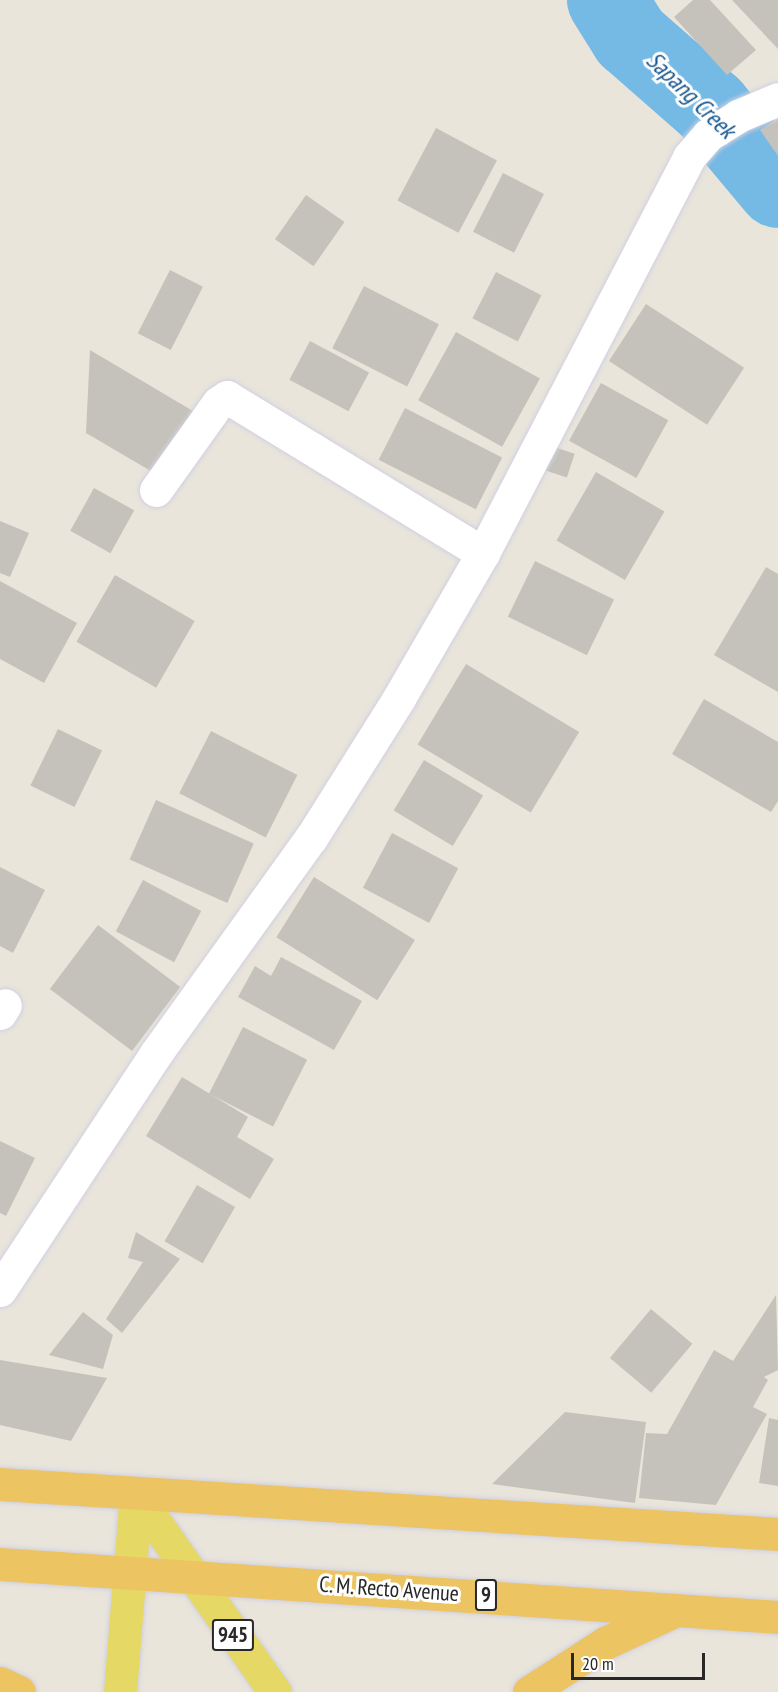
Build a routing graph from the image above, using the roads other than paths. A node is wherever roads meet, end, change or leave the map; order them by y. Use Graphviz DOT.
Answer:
graph roads {
  1 [pos="778,99"];
  2 [pos="156,490"];
  3 [pos="483,552"];
  4 [pos="0,1290"];
  5 [pos="0,1484"];
  6 [pos="136,1495"];
  7 [pos="778,1534"];
  8 [pos="0,1564"];
  9 [pos="131,1572"];
  10 [pos="194,1576"];
  11 [pos="679,1608"];
  12 [pos="778,1617"];
  13 [pos="0,1683"];
  14 [pos="19,1692"];
  15 [pos="120,1692"];
  16 [pos="275,1692"];
  17 [pos="529,1692"];
  1 -- 3 [label="street"];
  2 -- 3 [label="street"];
  3 -- 4 [label="street"];
  5 -- 6 [label="highway"];
  6 -- 7 [label="highway"];
  6 -- 9 [label="main road"];
  6 -- 10 [label="main road, 945"];
  8 -- 9 [label="highway, C. M. Recto Avenue / 9"];
  9 -- 10 [label="highway, C. M. Recto Avenue / 9"];
  9 -- 15 [label="main road"];
  10 -- 11 [label="highway, C. M. Recto Avenue / 9"];
  10 -- 16 [label="main road, 945"];
  11 -- 12 [label="highway, C. M. Recto Avenue / 9"];
  11 -- 17 [label="highway"];
  13 -- 14 [label="highway"];
}
